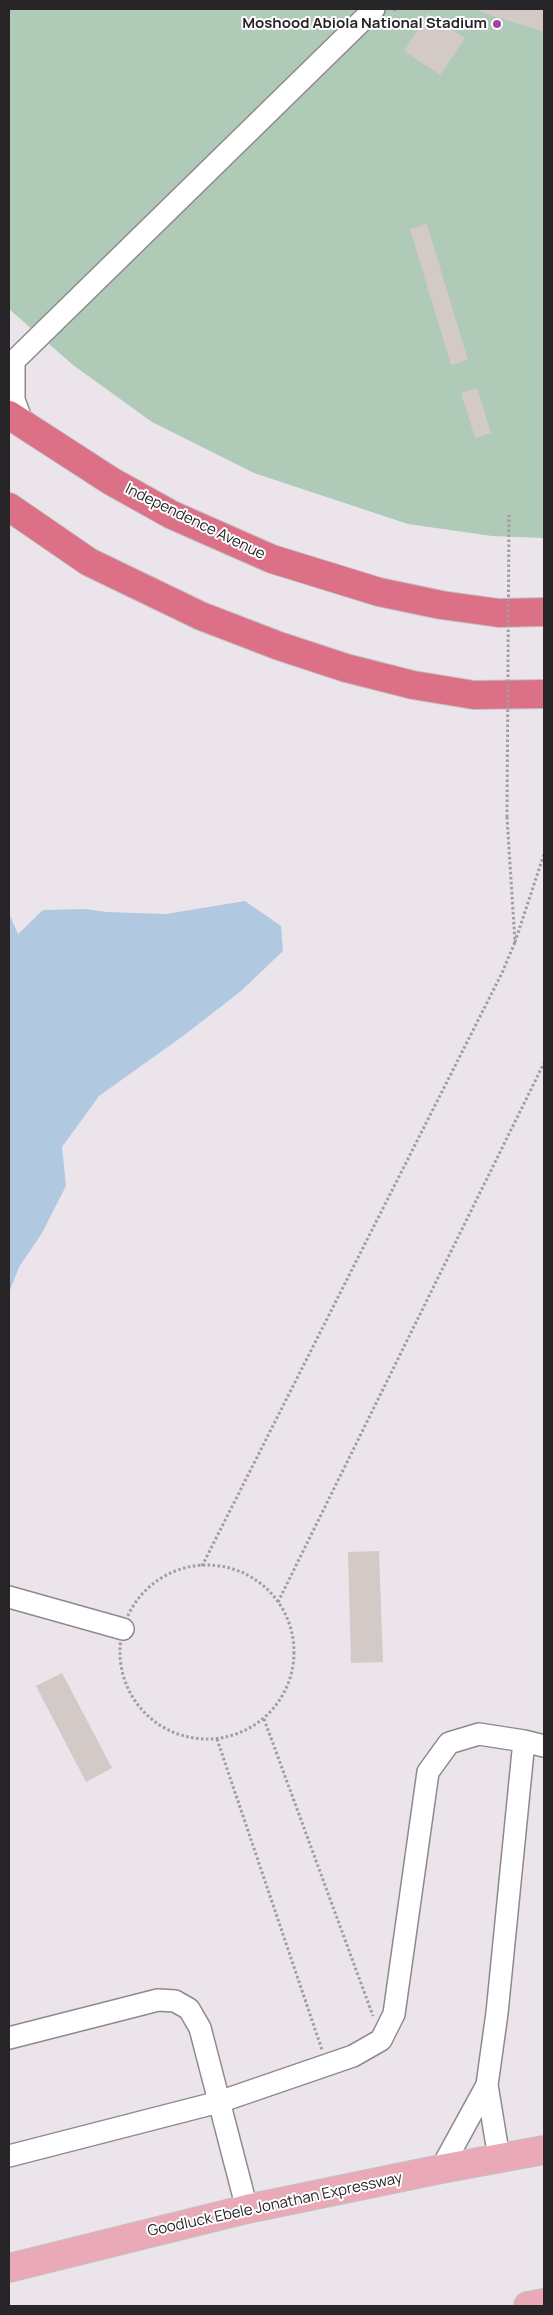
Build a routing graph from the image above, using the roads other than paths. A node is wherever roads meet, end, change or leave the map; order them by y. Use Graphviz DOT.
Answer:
graph roads {
  1 [pos="374,9"];
  2 [pos="11,362"];
  3 [pos="16,420"];
  4 [pos="9,507"];
  5 [pos="544,612"];
  6 [pos="544,694"];
  7 [pos="9,1597"];
  8 [pos="123,1630"];
  9 [pos="524,1740"];
  10 [pos="544,1746"];
  11 [pos="9,2038"];
  12 [pos="487,2085"];
  13 [pos="219,2102"];
  14 [pos="544,2150"];
  15 [pos="9,2156"];
  16 [pos="499,2158"];
  17 [pos="441,2169"];
  18 [pos="247,2209"];
  19 [pos="9,2268"];
  20 [pos="544,2303"];
  21 [pos="528,2306"];
  1 -- 2 [label="lane"];
  2 -- 3 [label="lane"];
  3 -- 5 [label="highway, Independence Avenue"];
  4 -- 6 [label="highway"];
  7 -- 8 [label="lane"];
  9 -- 10 [label="lane"];
  9 -- 12 [label="lane"];
  9 -- 13 [label="lane"];
  11 -- 13 [label="lane"];
  12 -- 16 [label="lane"];
  12 -- 17 [label="lane"];
  13 -- 15 [label="lane"];
  13 -- 18 [label="lane"];
  14 -- 16 [label="main road, Goodluck Ebele Jonathan Expressway"];
  16 -- 17 [label="main road, Goodluck Ebele Jonathan Expressway"];
  17 -- 18 [label="main road, Goodluck Ebele Jonathan Expressway"];
  18 -- 19 [label="main road, Goodluck Ebele Jonathan Expressway"];
  20 -- 21 [label="main road"];
}
